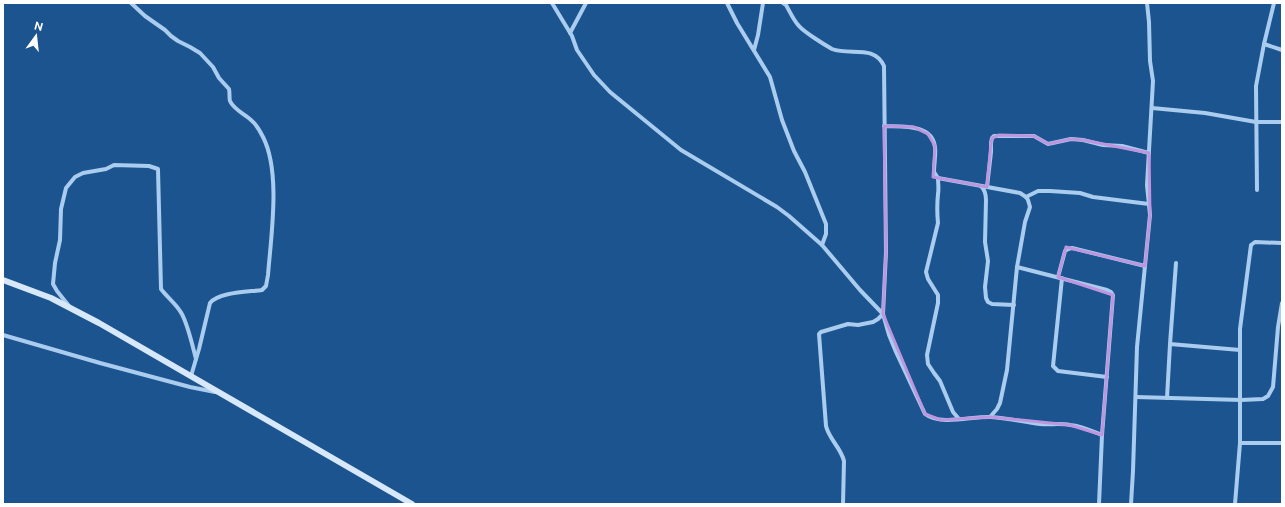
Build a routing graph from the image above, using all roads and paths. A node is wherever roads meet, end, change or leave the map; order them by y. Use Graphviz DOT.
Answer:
graph roads {
  1 [pos="131,3"];
  2 [pos="552,3"];
  3 [pos="727,3"];
  4 [pos="763,3"];
  5 [pos="783,3"];
  6 [pos="1147,3"];
  7 [pos="1274,3"];
  8 [pos="585,4"];
  9 [pos="570,33"];
  10 [pos="1264,44"];
  11 [pos="754,50"];
  12 [pos="1282,50"];
  13 [pos="1152,108"];
  14 [pos="1256,122"];
  15 [pos="1282,122"];
  16 [pos="884,126"];
  17 [pos="1148,154"];
  18 [pos="938,178"];
  19 [pos="980,186"];
  20 [pos="987,187"];
  21 [pos="1257,190"];
  22 [pos="1026,197"];
  23 [pos="1149,204"];
  24 [pos="1282,243"];
  25 [pos="822,245"];
  26 [pos="1176,263"];
  27 [pos="1145,266"];
  28 [pos="1017,267"];
  29 [pos="1060,277"];
  30 [pos="3,280"];
  31 [pos="1282,303"];
  32 [pos="1014,306"];
  33 [pos="71,308"];
  34 [pos="883,314"];
  35 [pos="3,335"];
  36 [pos="1170,344"];
  37 [pos="1240,350"];
  38 [pos="196,360"];
  39 [pos="191,376"];
  40 [pos="1107,377"];
  41 [pos="218,392"];
  42 [pos="1136,397"];
  43 [pos="1167,398"];
  44 [pos="1241,400"];
  45 [pos="990,417"];
  46 [pos="960,419"];
  47 [pos="1102,435"];
  48 [pos="1240,443"];
  49 [pos="1282,443"];
  50 [pos="412,504"];
  51 [pos="843,504"];
  52 [pos="1099,504"];
  53 [pos="1131,504"];
  54 [pos="1235,504"];
  1 -- 38 [label="street"];
  2 -- 9 [label="street"];
  3 -- 11 [label="street"];
  4 -- 11 [label="street"];
  5 -- 16 [label="street"];
  6 -- 13 [label="street"];
  7 -- 10 [label="street"];
  8 -- 9 [label="street"];
  9 -- 25 [label="street"];
  10 -- 12 [label="street"];
  10 -- 14 [label="street"];
  11 -- 25 [label="street"];
  13 -- 14 [label="street"];
  13 -- 17 [label="street"];
  14 -- 15 [label="street"];
  14 -- 21 [label="street"];
  16 -- 18 [label="street"];
  16 -- 34 [label="street"];
  17 -- 20 [label="street"];
  17 -- 23 [label="street"];
  18 -- 19 [label="street"];
  18 -- 46 [label="street"];
  19 -- 20 [label="street"];
  19 -- 32 [label="street"];
  20 -- 22 [label="street"];
  22 -- 23 [label="street"];
  22 -- 28 [label="street"];
  23 -- 27 [label="street"];
  24 -- 37 [label="street"];
  25 -- 34 [label="street"];
  26 -- 36 [label="street"];
  27 -- 29 [label="street"];
  27 -- 42 [label="street"];
  28 -- 29 [label="street"];
  28 -- 32 [label="street"];
  29 -- 40 [label="street"];
  29 -- 40 [label="street"];
  30 -- 33 [label="main road"];
  31 -- 44 [label="street"];
  32 -- 45 [label="street"];
  33 -- 38 [label="street"];
  33 -- 39 [label="main road"];
  34 -- 46 [label="street"];
  34 -- 51 [label="street"];
  35 -- 41 [label="street"];
  36 -- 37 [label="street"];
  36 -- 43 [label="street"];
  37 -- 44 [label="street"];
  38 -- 39 [label="street"];
  39 -- 41 [label="main road"];
  40 -- 47 [label="street"];
  41 -- 50 [label="main road"];
  42 -- 43 [label="street"];
  42 -- 53 [label="street"];
  43 -- 44 [label="street"];
  44 -- 48 [label="street"];
  45 -- 46 [label="street"];
  45 -- 47 [label="street"];
  47 -- 52 [label="street"];
  48 -- 49 [label="street"];
  48 -- 54 [label="street"];
}
